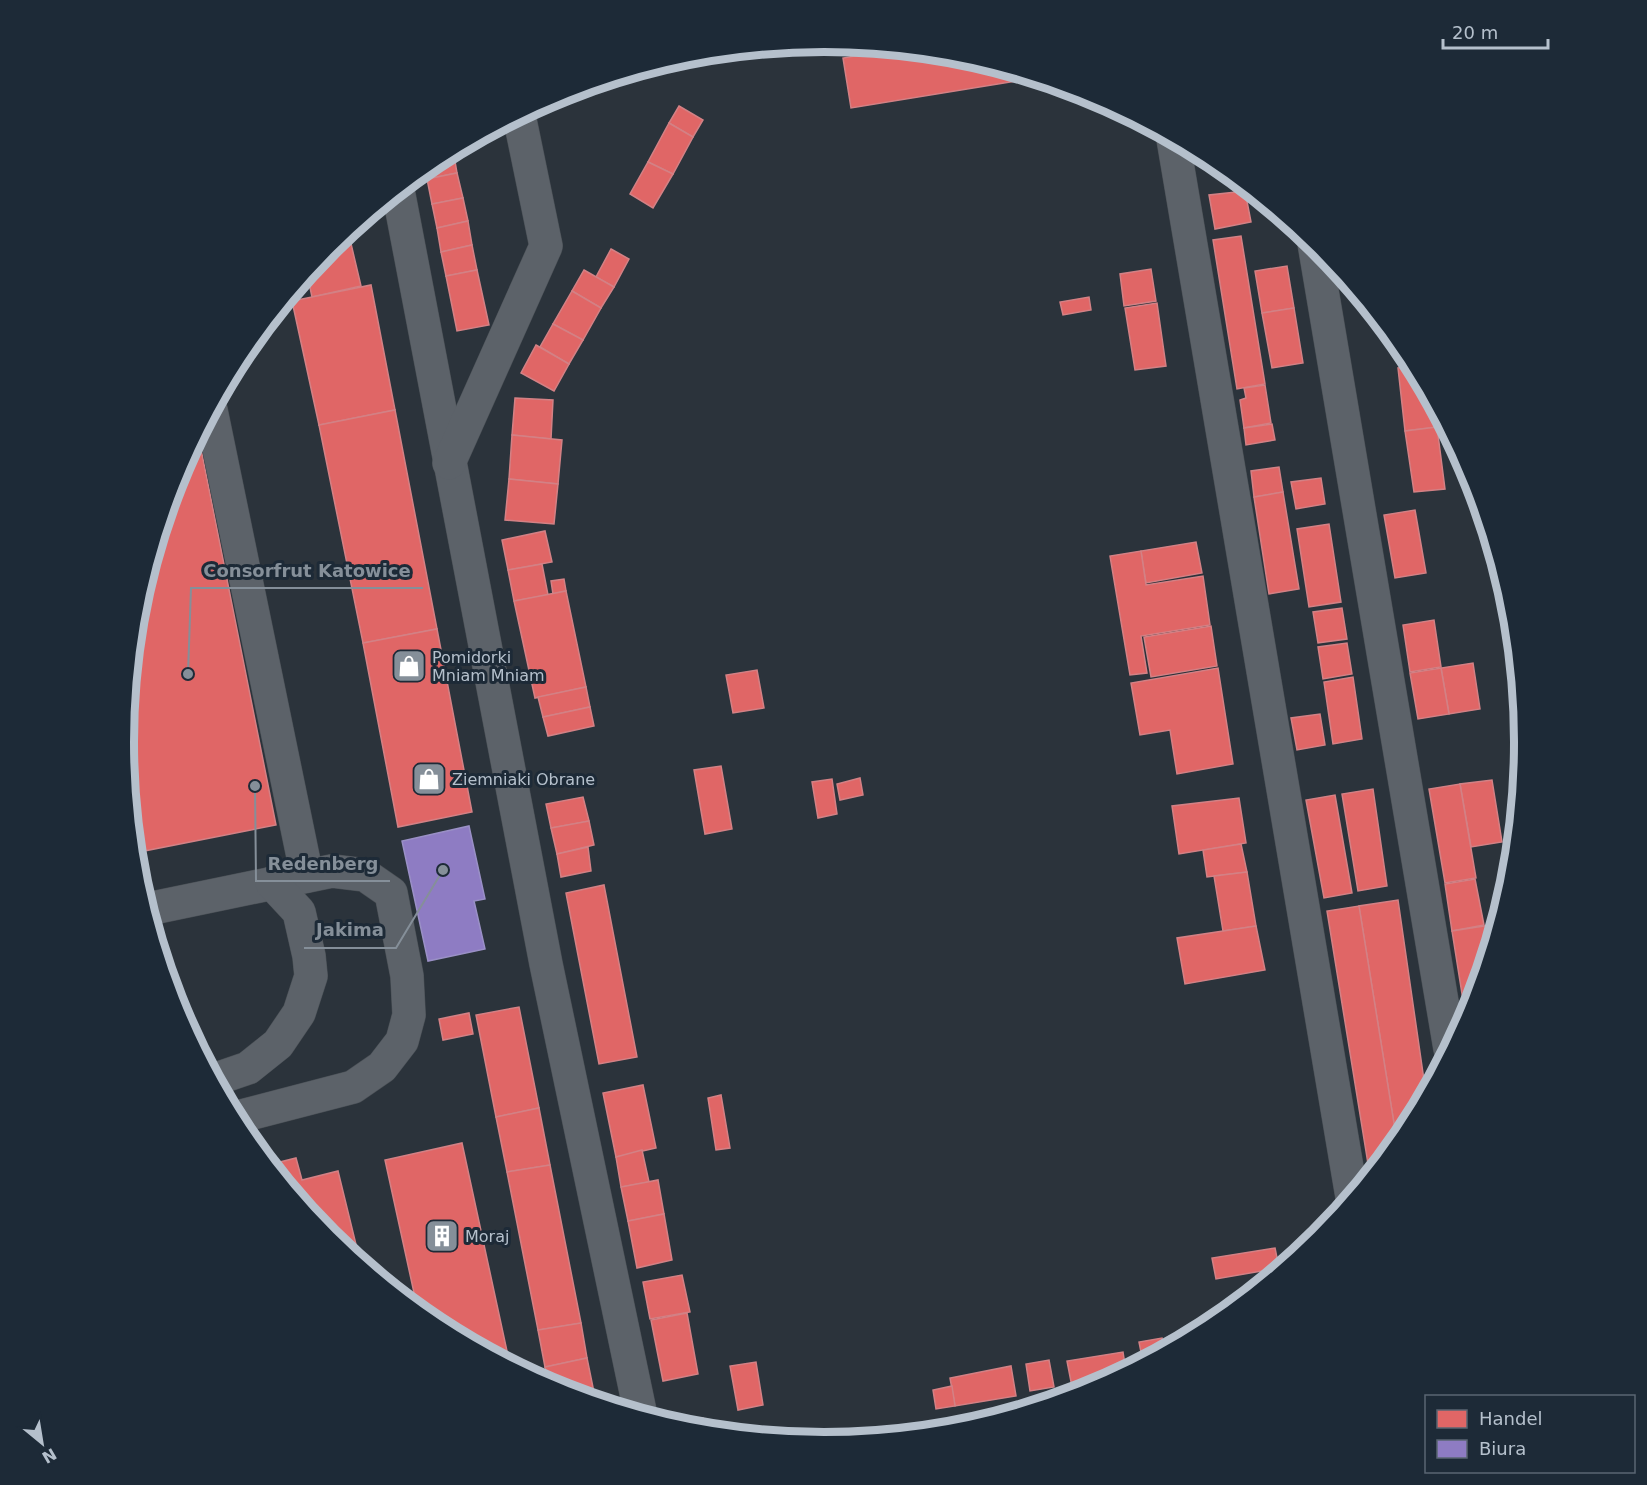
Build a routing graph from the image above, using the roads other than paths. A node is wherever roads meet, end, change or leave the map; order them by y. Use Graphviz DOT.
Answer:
graph roads {
  1 [pos="521,123"];
  2 [pos="1175,149"];
  3 [pos="399,198"];
  4 [pos="1317,262"];
  5 [pos="213,421"];
  6 [pos="449,463"];
  7 [pos="307,876"];
  8 [pos="272,883"];
  9 [pos="154,908"];
  10 [pos="1448,1036"];
  11 [pos="221,1077"];
  12 [pos="244,1116"];
  13 [pos="1350,1187"];
  14 [pos="639,1407"];
  1 -- 6 [label="lane"];
  2 -- 13 [label="lane"];
  3 -- 6 [label="lane"];
  4 -- 10 [label="lane"];
  5 -- 7 [label="lane"];
  6 -- 14 [label="lane"];
  7 -- 8 [label="lane"];
  7 -- 12 [label="lane"];
  8 -- 9 [label="lane"];
  8 -- 11 [label="lane"];
}
